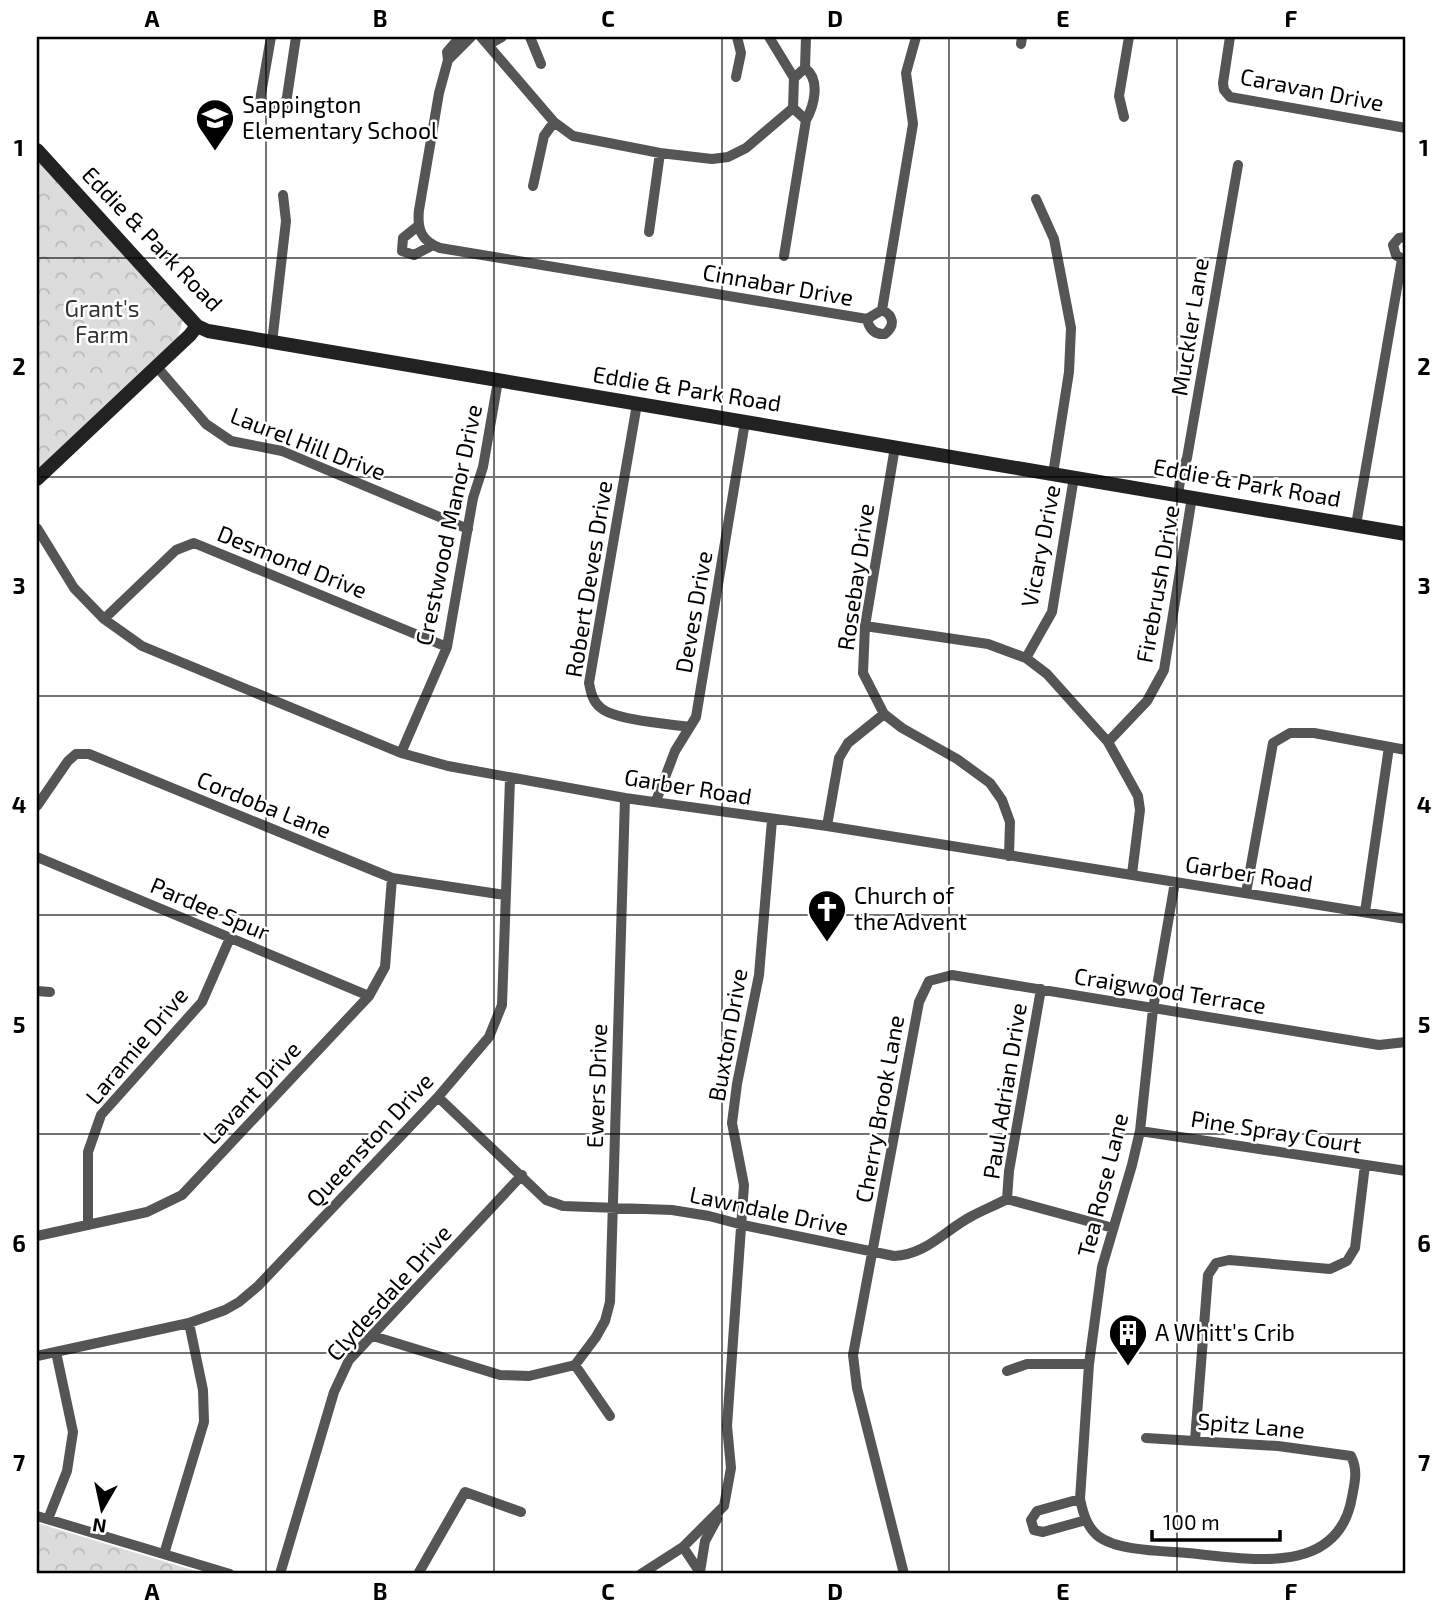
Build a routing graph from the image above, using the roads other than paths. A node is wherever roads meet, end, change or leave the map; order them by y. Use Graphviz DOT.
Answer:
graph roads {
  1 [pos="271,37"];
  2 [pos="296,37"];
  3 [pos="460,37"];
  4 [pos="471,37"];
  5 [pos="502,37"];
  6 [pos="530,37"];
  7 [pos="737,37"];
  8 [pos="769,37"];
  9 [pos="806,37"];
  10 [pos="916,37"];
  11 [pos="1129,37"];
  12 [pos="1230,37"];
  13 [pos="485,41"];
  14 [pos="448,60"];
  15 [pos="541,64"];
  16 [pos="805,68"];
  17 [pos="736,77"];
  18 [pos="794,78"];
  19 [pos="793,108"];
  20 [pos="1124,117"];
  21 [pos="806,120"];
  22 [pos="554,122"];
  23 [pos="1406,128"];
  24 [pos="37,150"];
  25 [pos="660,153"];
  26 [pos="1238,165"];
  27 [pos="533,186"];
  28 [pos="283,195"];
  29 [pos="1036,200"];
  30 [pos="418,226"];
  31 [pos="649,232"];
  32 [pos="1406,236"];
  33 [pos="433,245"];
  34 [pos="784,256"];
  35 [pos="1404,258"];
  36 [pos="882,310"];
  37 [pos="867,319"];
  38 [pos="197,326"];
  39 [pos="272,343"];
  40 [pos="157,367"];
  41 [pos="498,381"];
  42 [pos="637,404"];
  43 [pos="745,422"];
  44 [pos="895,447"];
  45 [pos="1053,474"];
  46 [pos="1074,477"];
  47 [pos="37,479"];
  48 [pos="1185,496"];
  49 [pos="1356,525"];
  50 [pos="37,528"];
  51 [pos="468,529"];
  52 [pos="1406,534"];
  53 [pos="104,619"];
  54 [pos="865,626"];
  55 [pos="447,647"];
  56 [pos="1026,658"];
  57 [pos="884,715"];
  58 [pos="690,727"];
  59 [pos="1108,742"];
  60 [pos="1389,747"];
  61 [pos="1406,750"];
  62 [pos="401,753"];
  63 [pos="510,779"];
  64 [pos="625,798"];
  65 [pos="656,801"];
  66 [pos="37,806"];
  67 [pos="772,820"];
  68 [pos="827,826"];
  69 [pos="1009,856"];
  70 [pos="37,857"];
  71 [pos="1132,874"];
  72 [pos="391,878"];
  73 [pos="1175,882"];
  74 [pos="1246,893"];
  75 [pos="505,895"];
  76 [pos="1365,912"];
  77 [pos="1406,919"];
  78 [pos="230,938"];
  79 [pos="929,981"];
  80 [pos="1041,989"];
  81 [pos="37,991"];
  82 [pos="50,992"];
  83 [pos="369,996"];
  84 [pos="1153,1009"];
  85 [pos="1406,1042"];
  86 [pos="438,1097"];
  87 [pos="1139,1130"];
  88 [pos="1365,1165"];
  89 [pos="1406,1171"];
  90 [pos="522,1175"];
  91 [pos="1007,1199"];
  92 [pos="612,1208"];
  93 [pos="89,1224"];
  94 [pos="743,1225"];
  95 [pos="1113,1228"];
  96 [pos="37,1236"];
  97 [pos="874,1253"];
  98 [pos="189,1323"];
  99 [pos="373,1336"];
  100 [pos="56,1352"];
  101 [pos="37,1356"];
  102 [pos="1089,1364"];
  103 [pos="575,1365"];
  104 [pos="1007,1371"];
  105 [pos="610,1416"];
  106 [pos="1146,1438"];
  107 [pos="1195,1440"];
  108 [pos="1080,1499"];
  109 [pos="724,1506"];
  110 [pos="521,1512"];
  111 [pos="37,1516"];
  112 [pos="1084,1516"];
  113 [pos="48,1519"];
  114 [pos="683,1547"];
  115 [pos="164,1554"];
  116 [pos="701,1573"];
  117 [pos="230,1574"];
  118 [pos="280,1574"];
  119 [pos="418,1574"];
  120 [pos="641,1574"];
  121 [pos="904,1574"];
  1 -- 2 [label="street"];
  3 -- 14 [label="street"];
  4 -- 14 [label="street"];
  5 -- 13 [label="street"];
  6 -- 15 [label="street"];
  7 -- 17 [label="street"];
  8 -- 18 [label="street"];
  9 -- 16 [label="street"];
  10 -- 36 [label="street, Cinnabar Drive"];
  11 -- 20 [label="street"];
  12 -- 23 [label="street, Caravan Drive"];
  13 -- 22 [label="street"];
  14 -- 30 [label="street"];
  16 -- 18 [label="street"];
  16 -- 21 [label="street"];
  18 -- 19 [label="street"];
  19 -- 21 [label="street"];
  19 -- 25 [label="street"];
  21 -- 34 [label="street"];
  22 -- 25 [label="street"];
  22 -- 27 [label="street"];
  24 -- 38 [label="street, Eddie & Park Road"];
  25 -- 31 [label="street"];
  26 -- 48 [label="street, Muckler Lane"];
  28 -- 39 [label="street"];
  29 -- 45 [label="street"];
  30 -- 33 [label="street, Cinnabar Drive"];
  30 -- 33 [label="street, Cinnabar Drive"];
  32 -- 35 [label="street"];
  33 -- 37 [label="street, Cinnabar Drive"];
  35 -- 49 [label="street"];
  36 -- 37 [label="street, Cinnabar Drive"];
  36 -- 37 [label="street"];
  38 -- 39 [label="street, Eddie & Park Road"];
  38 -- 40 [label="street"];
  39 -- 41 [label="street, Eddie & Park Road"];
  40 -- 47 [label="street"];
  40 -- 51 [label="street, Laurel Hill Drive"];
  41 -- 42 [label="street, Eddie & Park Road"];
  41 -- 51 [label="street, Crestwood Manor Drive"];
  42 -- 43 [label="street, Eddie & Park Road"];
  42 -- 58 [label="street, Robert Deves Drive"];
  43 -- 44 [label="street, Eddie & Park Road"];
  43 -- 58 [label="street, Deves Drive"];
  44 -- 45 [label="street, Eddie & Park Road"];
  44 -- 54 [label="street, Rosebay Drive"];
  45 -- 46 [label="street, Eddie & Park Road"];
  46 -- 48 [label="street, Eddie & Park Road"];
  46 -- 56 [label="street, Vicary Drive"];
  48 -- 49 [label="street, Eddie & Park Road"];
  48 -- 59 [label="street, Firebrush Drive"];
  49 -- 52 [label="street, Eddie & Park Road"];
  50 -- 53 [label="street, Garber Road"];
  51 -- 55 [label="street, Crestwood Manor Drive"];
  53 -- 55 [label="street, Desmond Drive"];
  53 -- 62 [label="street, Garber Road"];
  54 -- 56 [label="street"];
  54 -- 57 [label="street, Rosebay Drive"];
  55 -- 62 [label="street, Crestwood Manor Drive"];
  56 -- 59 [label="street"];
  57 -- 68 [label="street"];
  57 -- 69 [label="street, Rosebay Drive"];
  58 -- 65 [label="street, Deves Drive"];
  59 -- 71 [label="street"];
  60 -- 61 [label="street"];
  60 -- 74 [label="street"];
  60 -- 76 [label="street"];
  62 -- 63 [label="street, Garber Road"];
  63 -- 64 [label="street, Garber Road"];
  63 -- 75 [label="street, Queenston Drive"];
  64 -- 65 [label="street, Garber Road"];
  64 -- 92 [label="street, Ewers Drive"];
  65 -- 67 [label="street, Garber Road"];
  66 -- 72 [label="street, Cordoba Lane"];
  67 -- 68 [label="street, Garber Road"];
  67 -- 94 [label="street, Buxton Drive"];
  68 -- 69 [label="street, Garber Road"];
  69 -- 71 [label="street, Garber Road"];
  70 -- 78 [label="street, Pardee Spur"];
  71 -- 73 [label="street, Garber Road"];
  72 -- 75 [label="street, Cordoba Lane"];
  72 -- 83 [label="street, Lavant Drive"];
  73 -- 74 [label="street, Garber Road"];
  73 -- 84 [label="street, Tea Rose Lane"];
  74 -- 76 [label="street, Garber Road"];
  75 -- 86 [label="street, Queenston Drive"];
  76 -- 77 [label="street, Garber Road"];
  78 -- 83 [label="street, Pardee Spur"];
  78 -- 93 [label="street, Laramie Drive"];
  79 -- 80 [label="street, Craigwood Terrace"];
  79 -- 97 [label="street, Cherry Brook Lane"];
  80 -- 84 [label="street, Craigwood Terrace"];
  80 -- 91 [label="street, Paul Adrian Drive"];
  81 -- 82 [label="street"];
  83 -- 93 [label="street, Lavant Drive"];
  84 -- 85 [label="street, Craigwood Terrace"];
  84 -- 87 [label="street, Tea Rose Lane"];
  86 -- 90 [label="street, Lawndale Drive"];
  86 -- 98 [label="street, Queenston Drive"];
  87 -- 88 [label="street, Pine Spray Court"];
  87 -- 95 [label="street, Tea Rose Lane"];
  88 -- 89 [label="street, Pine Spray Court"];
  88 -- 107 [label="street"];
  90 -- 92 [label="street, Lawndale Drive"];
  90 -- 99 [label="street, Clydesdale Drive"];
  91 -- 95 [label="street"];
  91 -- 97 [label="street, Lawndale Drive"];
  92 -- 94 [label="street, Lawndale Drive"];
  92 -- 103 [label="street, Ewers Drive"];
  93 -- 96 [label="street, Lavant Drive"];
  94 -- 97 [label="street, Lawndale Drive"];
  94 -- 109 [label="street, Buxton Drive"];
  95 -- 102 [label="street, Tea Rose Lane"];
  97 -- 121 [label="street, Cherry Brook Lane"];
  98 -- 100 [label="street, Queenston Drive"];
  98 -- 115 [label="street"];
  99 -- 103 [label="street"];
  99 -- 118 [label="street, Clydesdale Drive"];
  100 -- 101 [label="street, Queenston Drive"];
  100 -- 113 [label="street"];
  102 -- 104 [label="street"];
  102 -- 108 [label="street, Tea Rose Lane"];
  103 -- 105 [label="street"];
  106 -- 107 [label="street, Spitz Lane"];
  107 -- 112 [label="street, Spitz Lane"];
  108 -- 112 [label="street, Tea Rose Lane"];
  108 -- 112 [label="street"];
  109 -- 114 [label="street"];
  109 -- 116 [label="street, Buxton Drive"];
  110 -- 119 [label="street"];
  111 -- 113 [label="street"];
  113 -- 115 [label="street"];
  114 -- 116 [label="street, Buxton Drive"];
  114 -- 120 [label="street"];
  115 -- 117 [label="street"];
}
